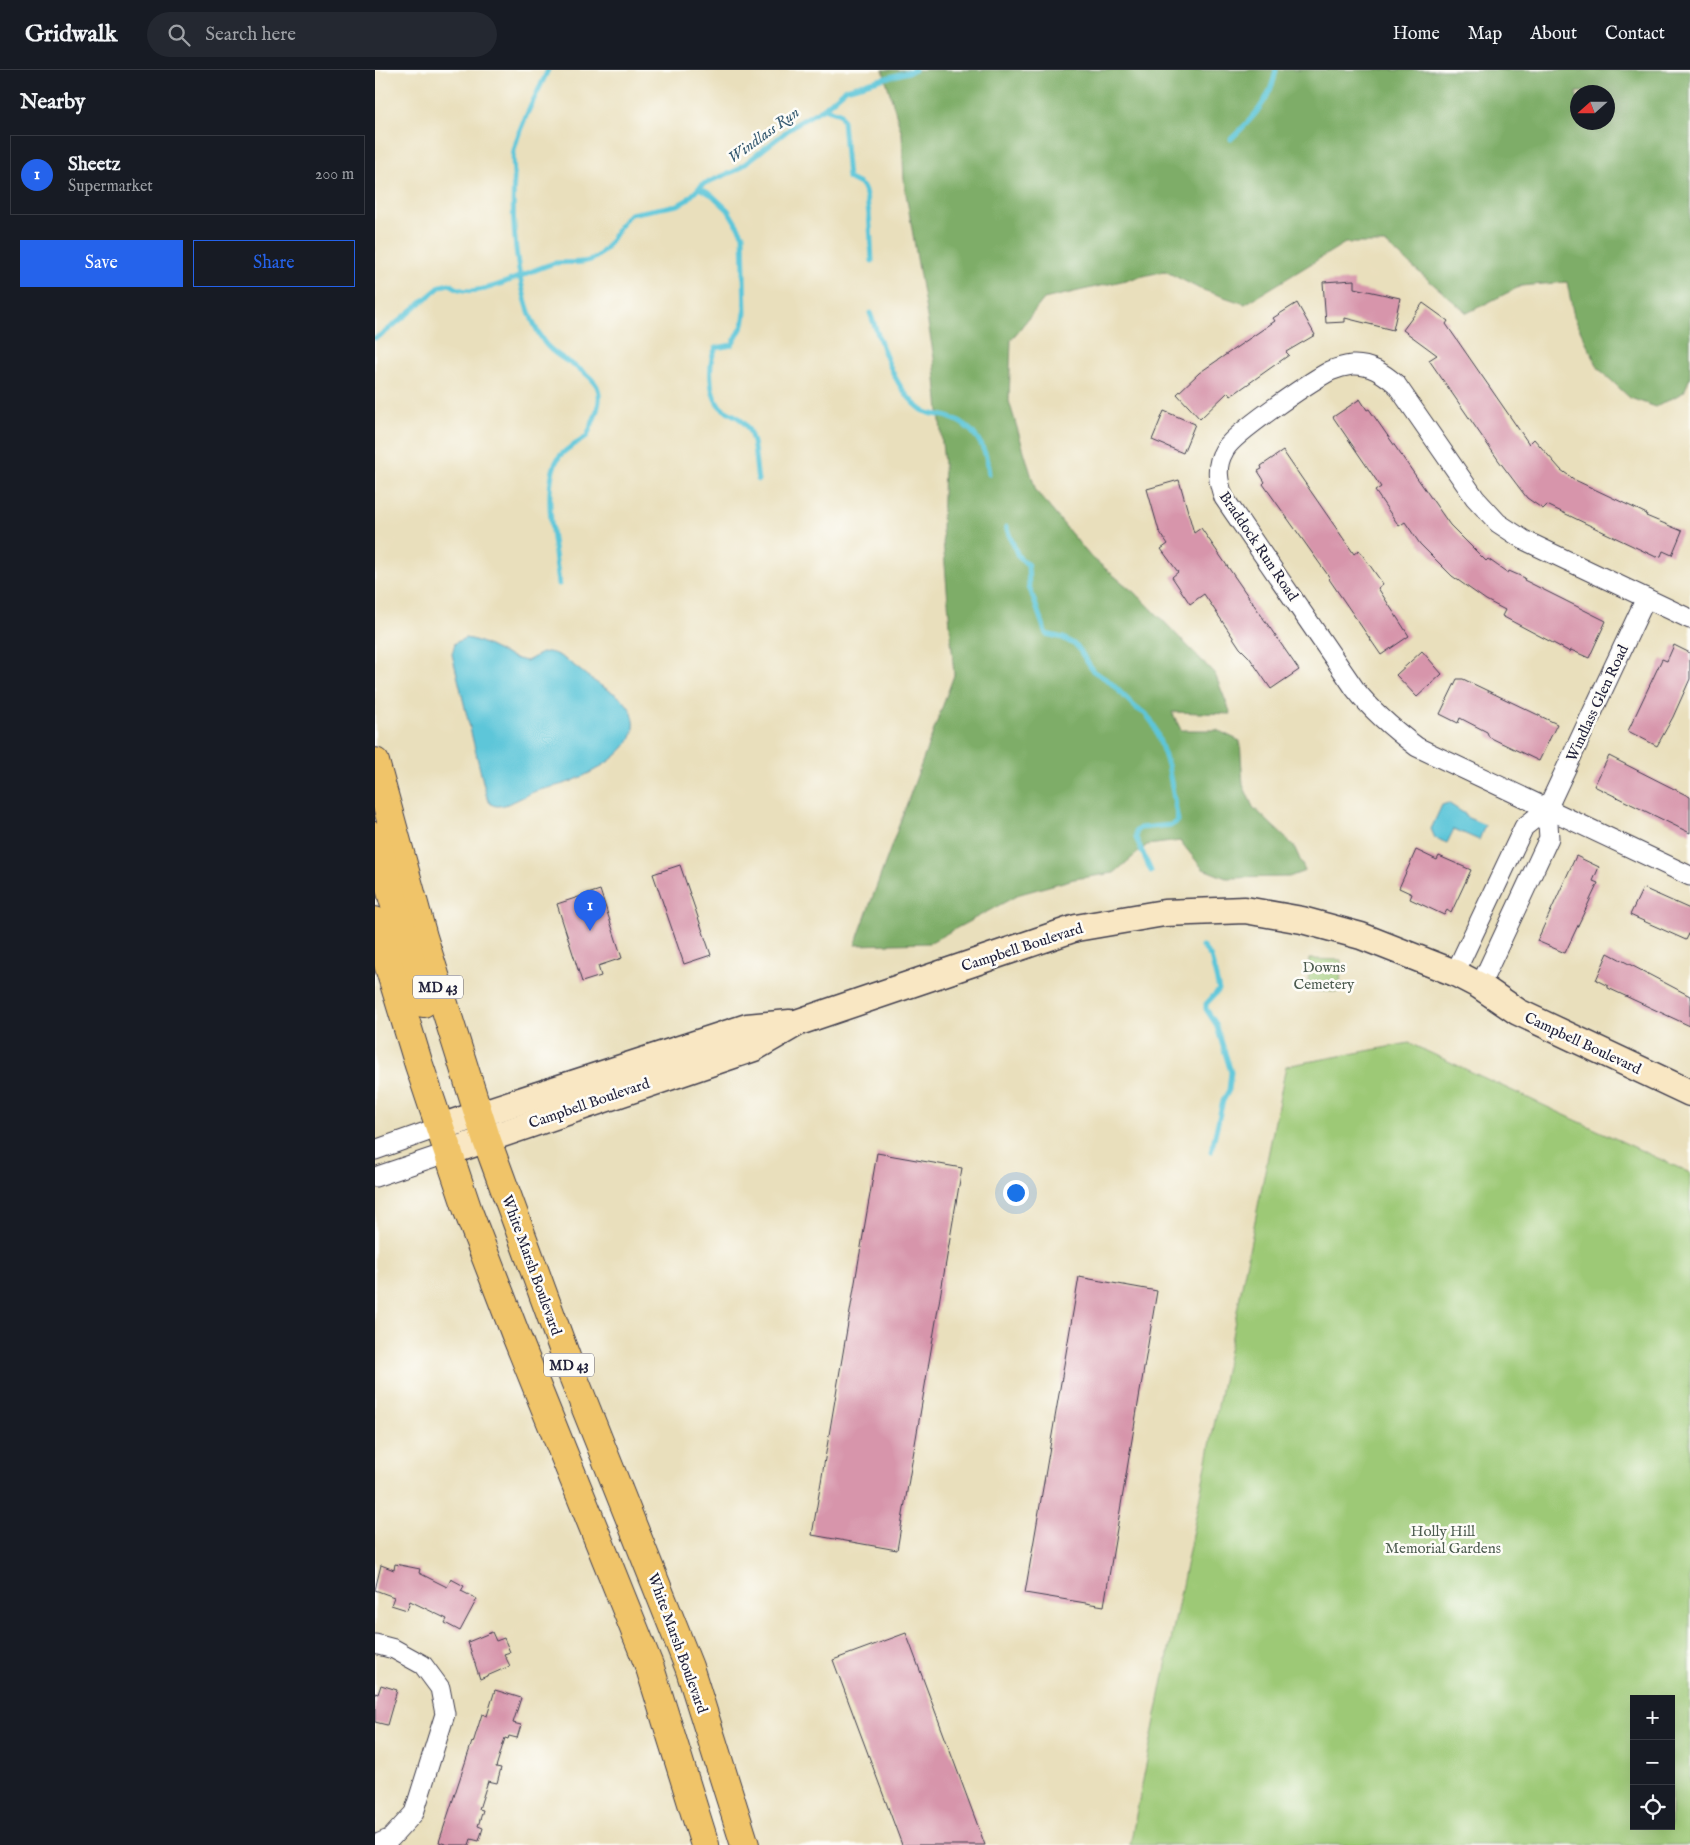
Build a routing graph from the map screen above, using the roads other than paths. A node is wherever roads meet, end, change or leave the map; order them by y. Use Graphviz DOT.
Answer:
graph roads {
  1 [pos="1646,598"];
  2 [pos="1690,619"];
  3 [pos="375,762"];
  4 [pos="1547,809"];
  5 [pos="375,836"];
  6 [pos="1690,876"];
  7 [pos="375,921"];
  8 [pos="1455,973"];
  9 [pos="1480,986"];
  10 [pos="1690,1074"];
  11 [pos="1690,1093"];
  12 [pos="477,1124"];
  13 [pos="445,1139"];
  14 [pos="375,1150"];
  15 [pos="375,1177"];
  16 [pos="375,1644"];
  17 [pos="375,1845"];
  18 [pos="705,1845"];
  19 [pos="745,1845"];
  1 -- 2 [label="street, Braddock Run Road"];
  1 -- 4 [label="street, Windlass Glen Road"];
  1 -- 4 [label="street, Braddock Run Road"];
  3 -- 12 [label="main road, White Marsh Boulevard / MD 43"];
  4 -- 6 [label="street, Braddock Run Road"];
  4 -- 8 [label="street, Windlass Glen Road"];
  4 -- 9 [label="street, Windlass Glen Road"];
  5 -- 12 [label="main road"];
  7 -- 13 [label="main road, MD 43"];
  8 -- 9 [label="street, Campbell Boulevard"];
  8 -- 12 [label="street, Campbell Boulevard"];
  9 -- 10 [label="street, Campbell Boulevard"];
  9 -- 11 [label="street, Campbell Boulevard"];
  12 -- 13 [label="street, Campbell Boulevard"];
  12 -- 19 [label="main road, White Marsh Boulevard / MD 43"];
  13 -- 14 [label="street, Campbell Boulevard"];
  13 -- 15 [label="street, Campbell Boulevard"];
  13 -- 18 [label="main road, MD 43"];
  16 -- 17 [label="street"];
}
